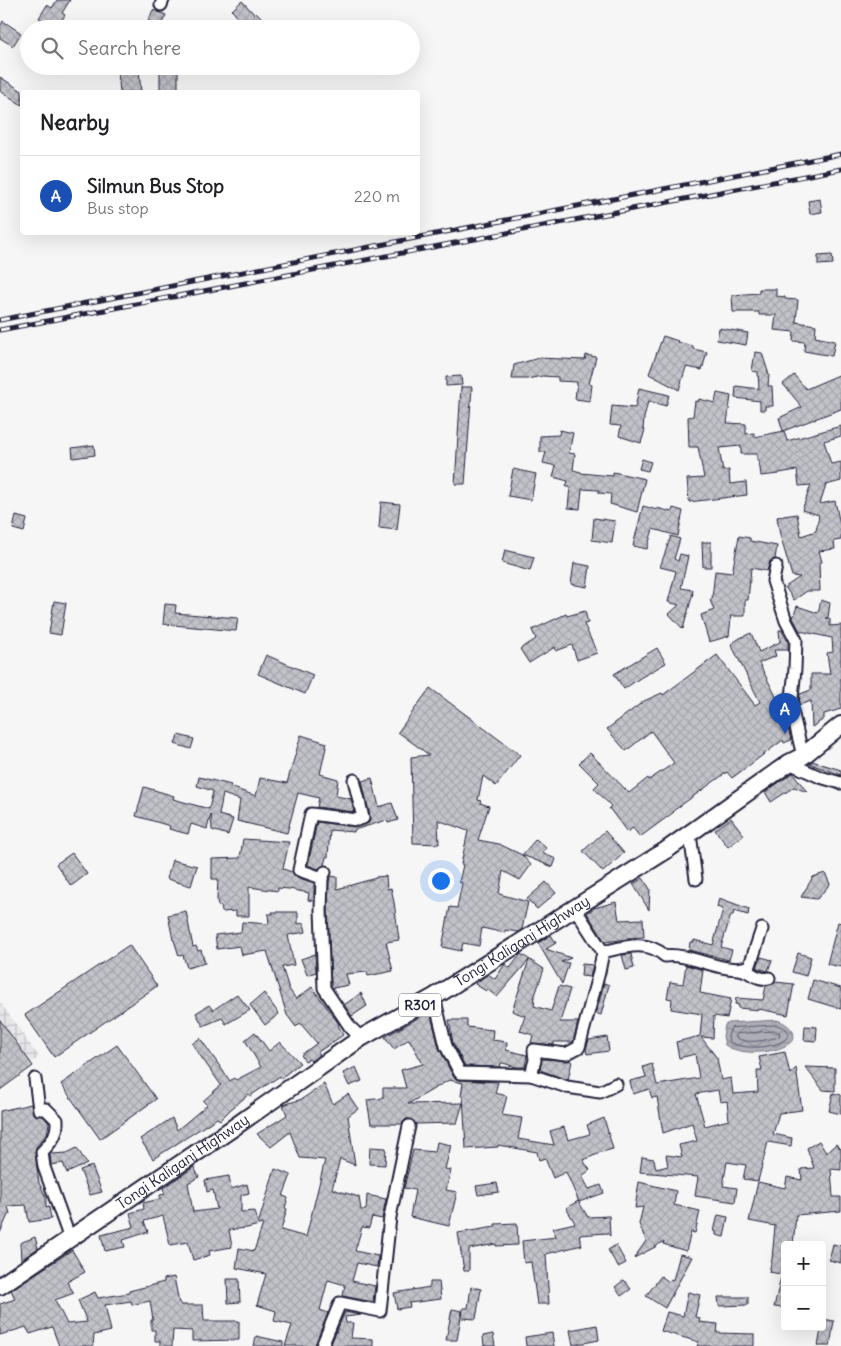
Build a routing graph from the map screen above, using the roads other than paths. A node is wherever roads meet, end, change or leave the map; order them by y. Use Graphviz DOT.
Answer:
graph roads {
  1 [pos="776,566"];
  2 [pos="841,725"];
  3 [pos="796,759"];
  4 [pos="354,780"];
  5 [pos="841,783"];
  6 [pos="690,834"];
  7 [pos="696,879"];
  8 [pos="574,907"];
  9 [pos="762,929"];
  10 [pos="603,952"];
  11 [pos="738,969"];
  12 [pos="769,978"];
  13 [pos="434,997"];
  14 [pos="361,1038"];
  15 [pos="531,1075"];
  16 [pos="35,1078"];
  17 [pos="616,1084"];
  18 [pos="408,1126"];
  19 [pos="70,1239"];
  20 [pos="0,1286"];
  21 [pos="322,1346"];
  1 -- 3 [label="street"];
  2 -- 3 [label="main road, Tongi Kaliganj Highway / R301"];
  3 -- 5 [label="street"];
  3 -- 6 [label="main road, Tongi Kaliganj Highway / R301"];
  4 -- 14 [label="street"];
  6 -- 7 [label="street"];
  6 -- 8 [label="main road, Tongi Kaliganj Highway / R301"];
  8 -- 10 [label="street"];
  8 -- 13 [label="main road, Tongi Kaliganj Highway / R301"];
  9 -- 11 [label="street"];
  10 -- 11 [label="street"];
  10 -- 15 [label="street"];
  11 -- 12 [label="street"];
  13 -- 14 [label="main road, Tongi Kaliganj Highway / R301"];
  13 -- 15 [label="street"];
  14 -- 19 [label="main road, Tongi Kaliganj Highway / R301"];
  15 -- 17 [label="street"];
  16 -- 19 [label="street"];
  18 -- 21 [label="street"];
  19 -- 20 [label="main road, Tongi Kaliganj Highway / R301"];
}
